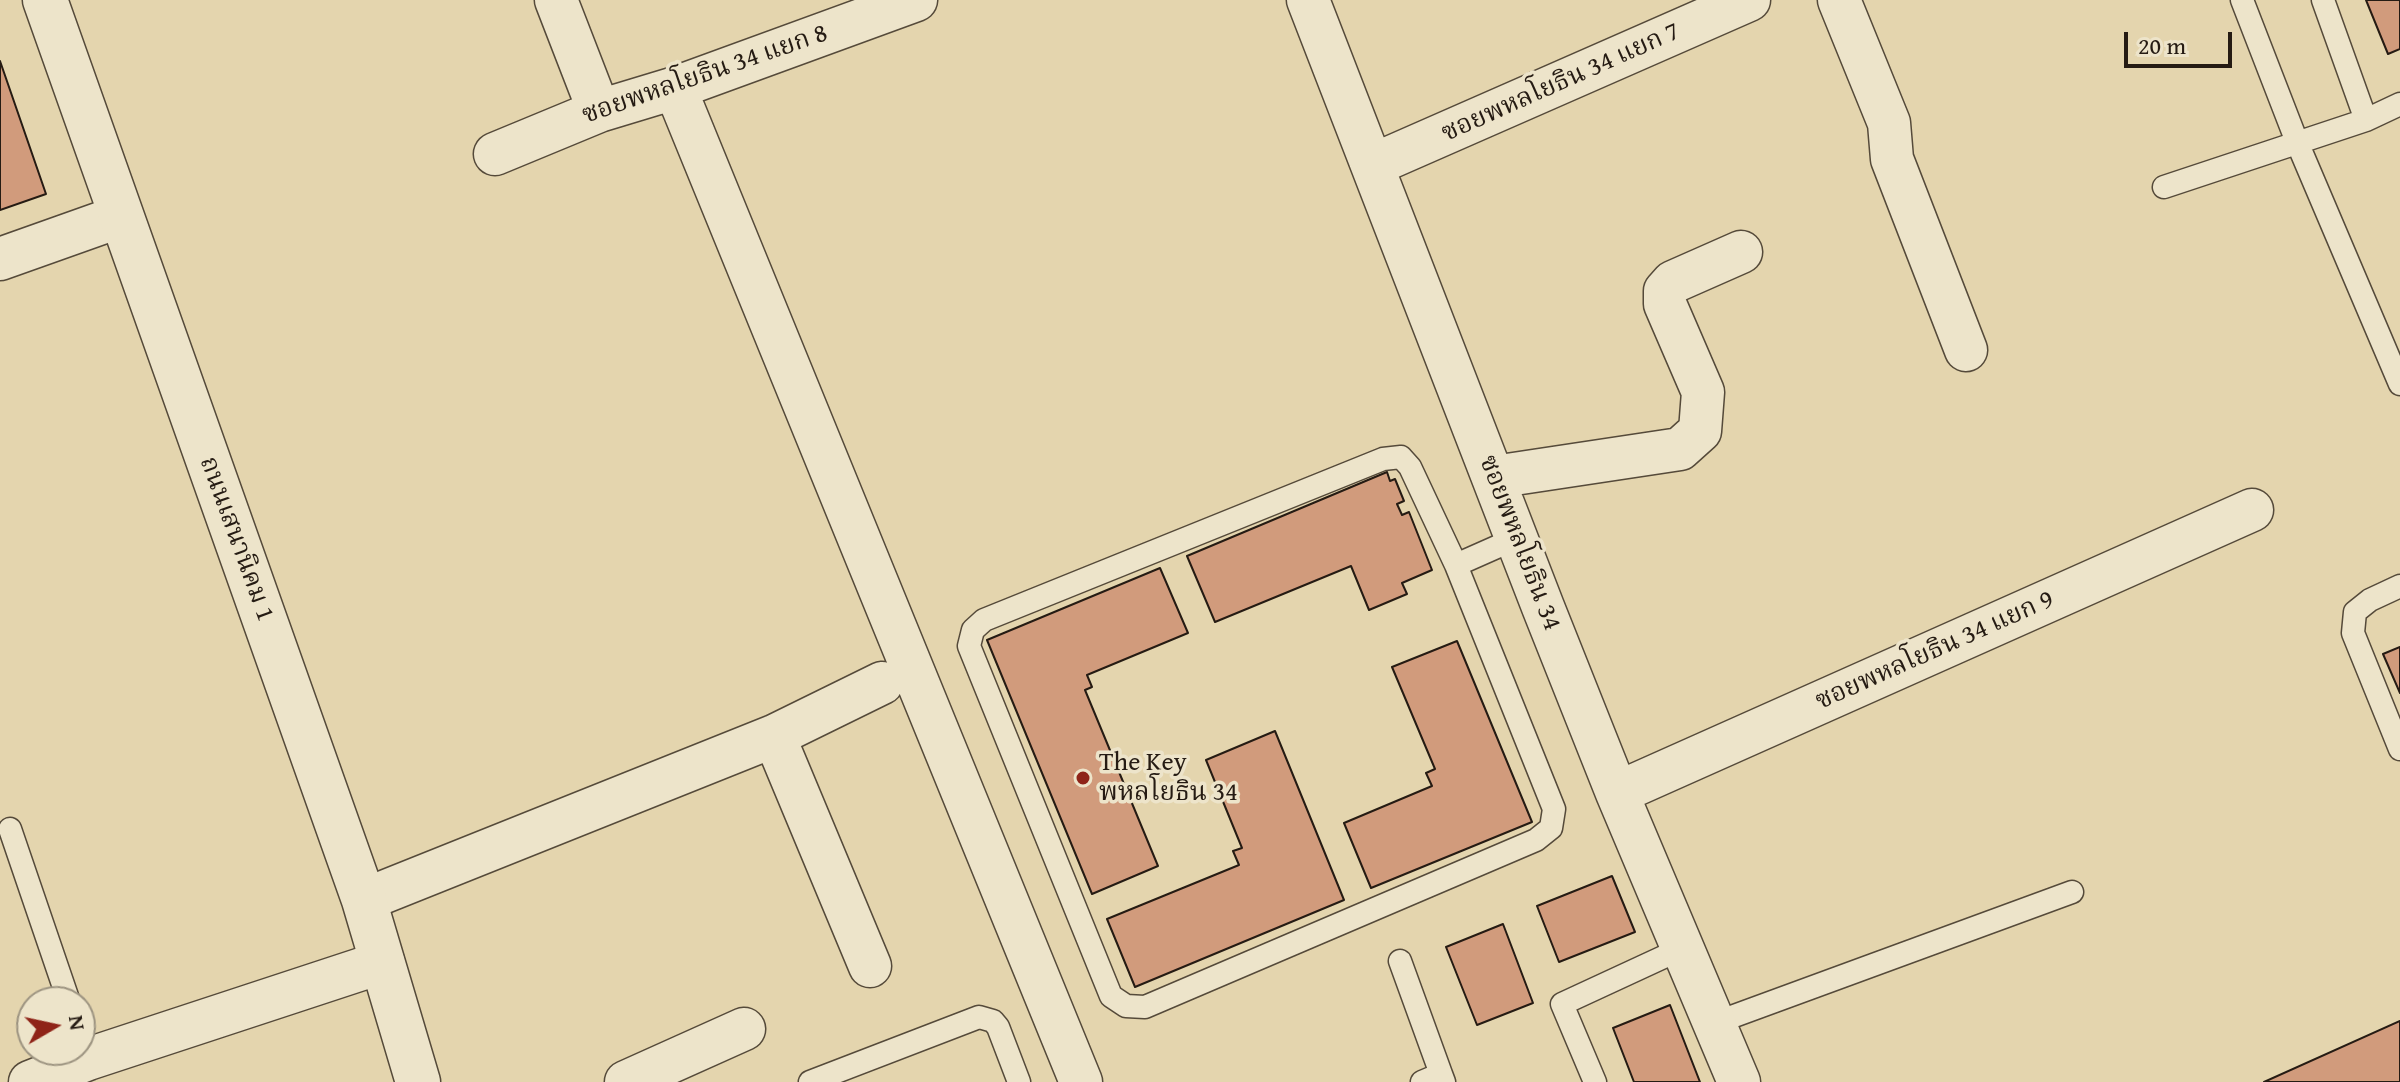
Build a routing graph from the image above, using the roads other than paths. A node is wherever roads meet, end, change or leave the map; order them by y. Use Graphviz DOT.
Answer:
graph roads {
  1 [pos="45,0"];
  2 [pos="556,0"];
  3 [pos="916,0"];
  4 [pos="1308,0"];
  5 [pos="1749,0"];
  6 [pos="1839,0"];
  7 [pos="2242,0"];
  8 [pos="2323,0"];
  9 [pos="675,88"];
  10 [pos="2400,104"];
  11 [pos="599,111"];
  12 [pos="2366,120"];
  13 [pos="2297,142"];
  14 [pos="495,154"];
  15 [pos="1373,165"];
  16 [pos="2164,187"];
  17 [pos="121,216"];
  18 [pos="1741,252"];
  19 [pos="0,259"];
  20 [pos="1966,350"];
  21 [pos="2400,384"];
  22 [pos="1494,477"];
  23 [pos="2252,510"];
  24 [pos="1517,538"];
  25 [pos="1456,565"];
  26 [pos="2400,586"];
  27 [pos="882,683"];
  28 [pos="774,736"];
  29 [pos="2400,749"];
  30 [pos="1617,793"];
  31 [pos="10,829"];
  32 [pos="2072,892"];
  33 [pos="364,900"];
  34 [pos="1683,948"];
  35 [pos="1400,961"];
  36 [pos="383,962"];
  37 [pos="870,966"];
  38 [pos="64,986"];
  39 [pos="1715,1023"];
  40 [pos="744,1029"];
  41 [pos="96,1044"];
  42 [pos="55,1066"];
  43 [pos="1436,1079"];
  44 [pos="30,1082"];
  45 [pos="418,1082"];
  46 [pos="626,1082"];
  47 [pos="810,1082"];
  48 [pos="1019,1082"];
  49 [pos="1081,1082"];
  50 [pos="1595,1082"];
  51 [pos="1739,1082"];
  1 -- 17 [label="street, ถนนเสนานิคม 1"];
  2 -- 11 [label="street"];
  3 -- 9 [label="street, ซอยพหลโยธิน 34 แยก 8"];
  4 -- 15 [label="street, ซอยพหลโยธิน 34"];
  5 -- 15 [label="street, ซอยพหลโยธิน 34 แยก 7"];
  6 -- 20 [label="street"];
  7 -- 13 [label="lane"];
  8 -- 12 [label="lane"];
  9 -- 11 [label="street, ซอยพหลโยธิน 34 แยก 8"];
  9 -- 49 [label="street"];
  10 -- 12 [label="lane"];
  11 -- 14 [label="street, ซอยพหลโยธิน 34 แยก 8"];
  12 -- 13 [label="lane"];
  13 -- 16 [label="lane"];
  13 -- 21 [label="lane"];
  15 -- 22 [label="street, ซอยพหลโยธิน 34"];
  17 -- 19 [label="street"];
  17 -- 33 [label="street, ถนนเสนานิคม 1"];
  18 -- 22 [label="street"];
  22 -- 24 [label="street, ซอยพหลโยธิน 34"];
  23 -- 30 [label="street, ซอยพหลโยธิน 34 แยก 9"];
  24 -- 25 [label="lane"];
  24 -- 30 [label="street, ซอยพหลโยธิน 34"];
  25 -- 25 [label="lane"];
  26 -- 29 [label="lane"];
  27 -- 28 [label="street"];
  28 -- 33 [label="street"];
  28 -- 37 [label="street"];
  30 -- 34 [label="street, ซอยพหลโยธิน 34"];
  31 -- 38 [label="lane"];
  32 -- 39 [label="lane"];
  33 -- 36 [label="street, ถนนเสนานิคม 1"];
  34 -- 39 [label="street, ซอยพหลโยธิน 34"];
  34 -- 50 [label="lane"];
  35 -- 43 [label="lane"];
  36 -- 41 [label="street"];
  36 -- 45 [label="street, ถนนเสนานิคม 1"];
  39 -- 51 [label="street, ซอยพหลโยธิน 34"];
  40 -- 46 [label="street"];
  42 -- 44 [label="street"];
  47 -- 48 [label="lane"];
}
